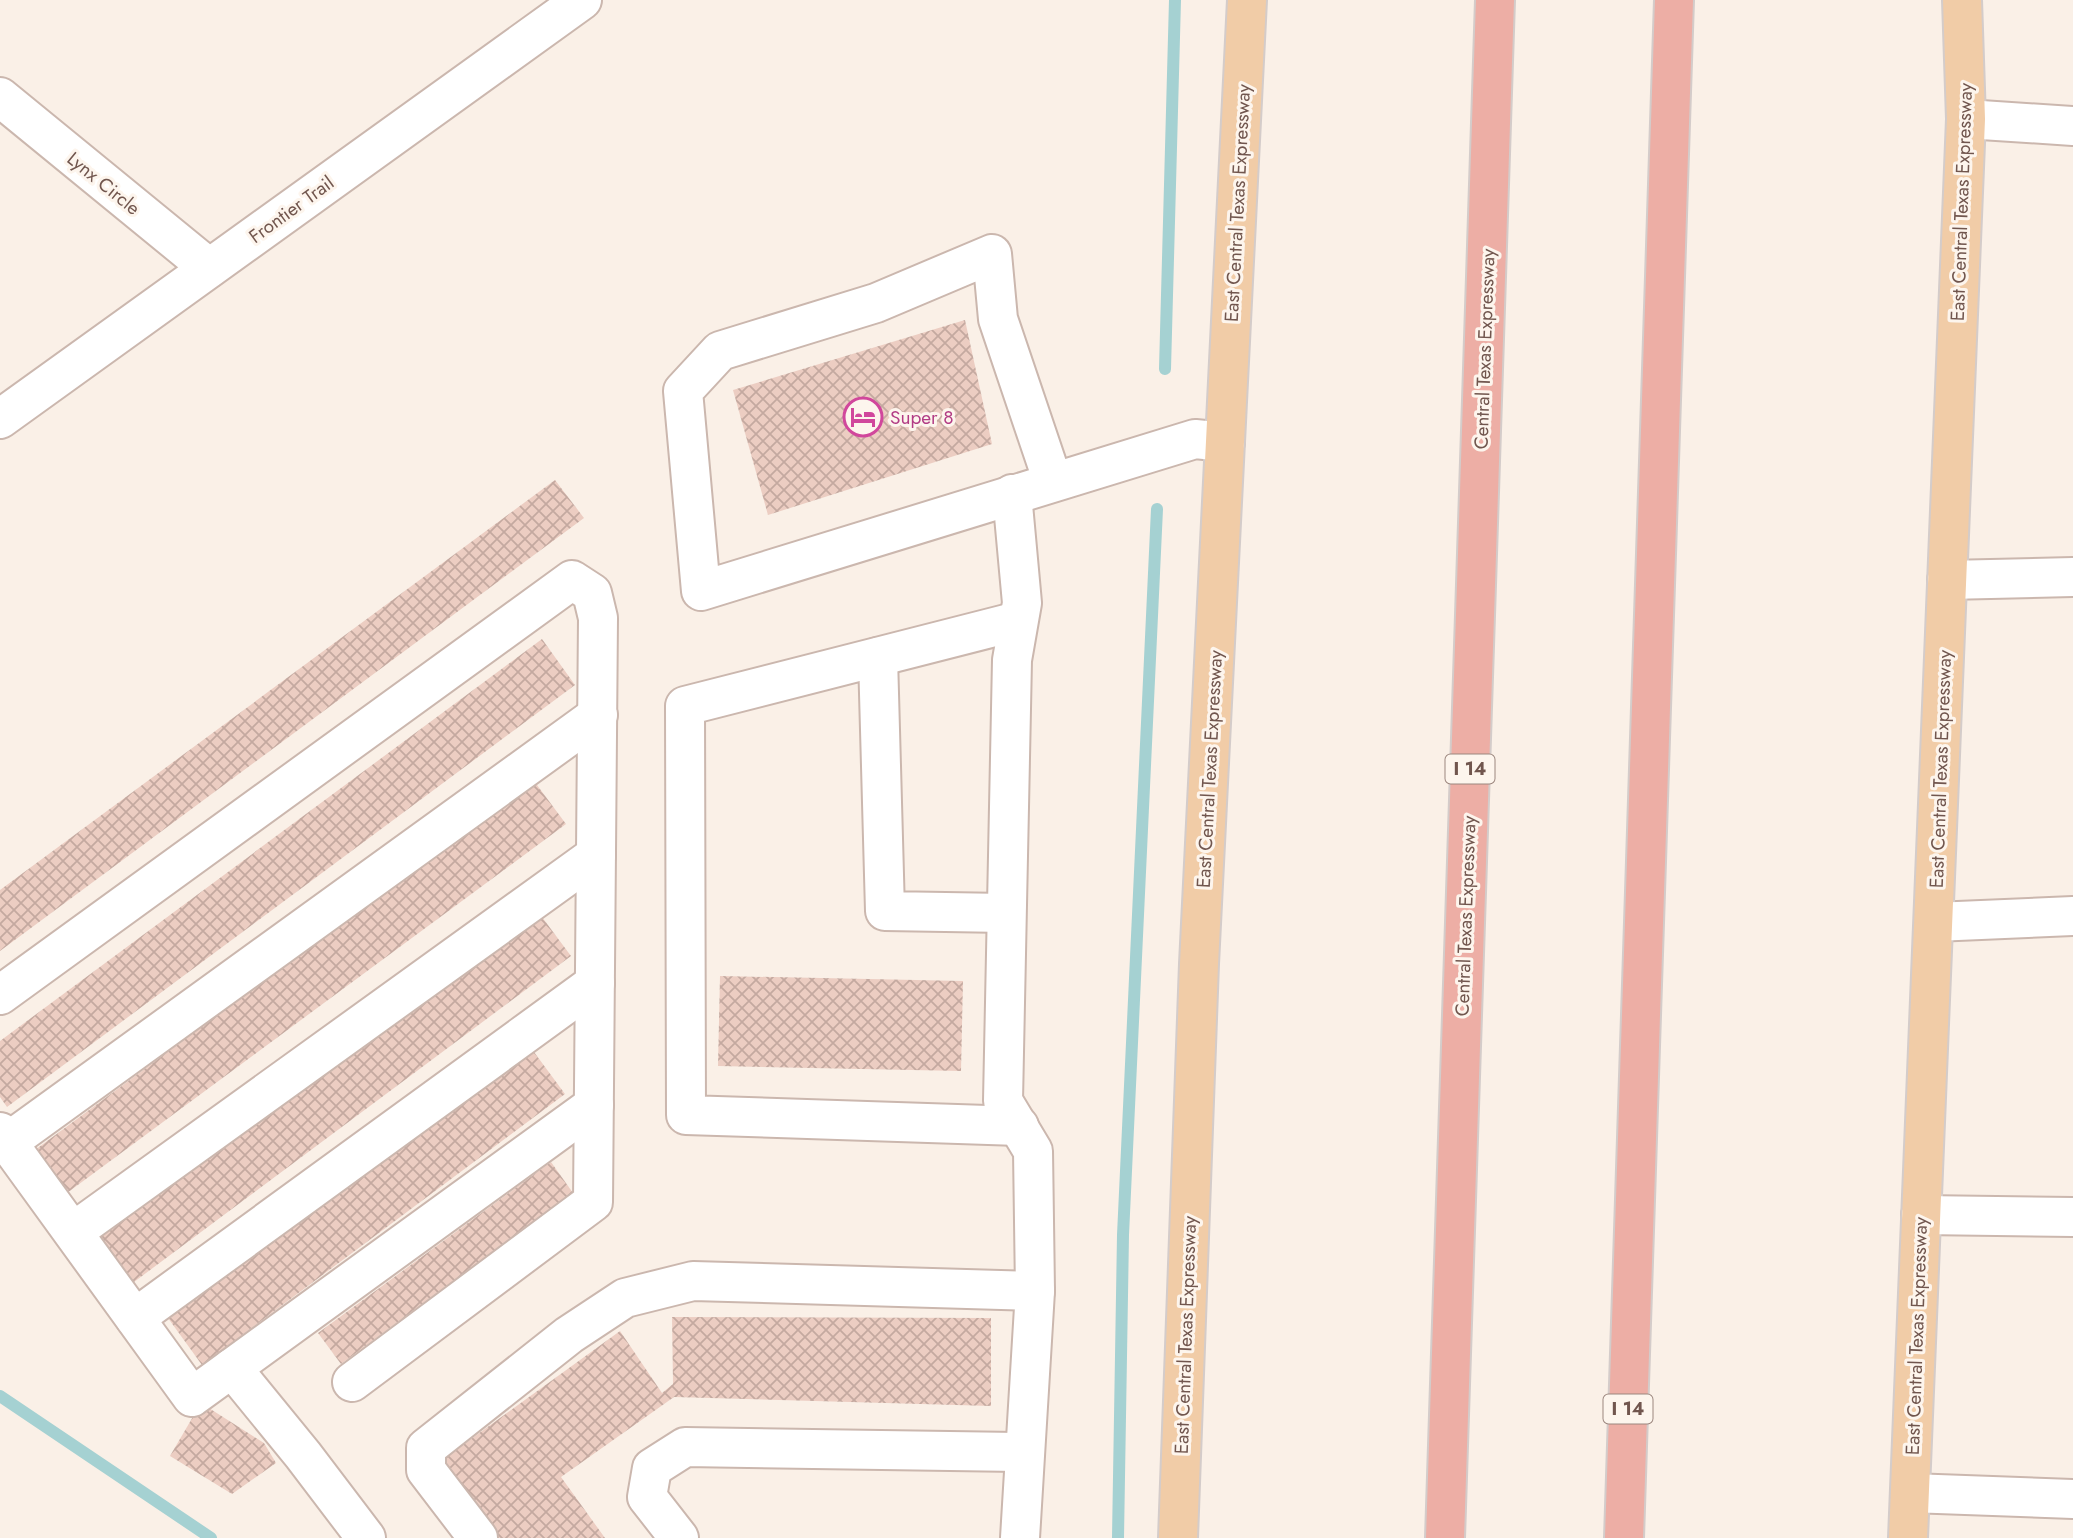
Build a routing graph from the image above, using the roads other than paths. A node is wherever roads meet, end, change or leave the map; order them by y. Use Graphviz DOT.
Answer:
graph roads {
  1 [pos="582,0"];
  2 [pos="1247,0"];
  3 [pos="1495,0"];
  4 [pos="1674,0"];
  5 [pos="1962,0"];
  6 [pos="0,97"];
  7 [pos="1966,119"];
  8 [pos="2073,126"];
  9 [pos="209,268"];
  10 [pos="0,419"];
  11 [pos="1225,443"];
  12 [pos="1054,482"];
  13 [pos="1012,494"];
  14 [pos="2073,577"];
  15 [pos="1947,580"];
  16 [pos="1018,621"];
  17 [pos="878,657"];
  18 [pos="598,715"];
  19 [pos="596,855"];
  20 [pos="1006,913"];
  21 [pos="2073,916"];
  22 [pos="1934,922"];
  23 [pos="595,983"];
  24 [pos="0,995"];
  25 [pos="594,1105"];
  26 [pos="1018,1126"];
  27 [pos="4,1137"];
  28 [pos="1922,1215"];
  29 [pos="2073,1216"];
  30 [pos="73,1232"];
  31 [pos="1035,1291"];
  32 [pos="135,1318"];
  33 [pos="232,1368"];
  34 [pos="352,1382"];
  35 [pos="1025,1452"];
  36 [pos="1910,1493"];
  37 [pos="2073,1499"];
  38 [pos="366,1538"];
  39 [pos="478,1538"];
  40 [pos="679,1538"];
  41 [pos="1020,1538"];
  42 [pos="1178,1538"];
  43 [pos="1445,1538"];
  44 [pos="1624,1538"];
  45 [pos="1908,1538"];
  1 -- 9 [label="street, Frontier Trail"];
  2 -- 11 [label="main road, East Central Texas Expressway"];
  3 -- 43 [label="highway, Central Texas Expressway / I 14"];
  4 -- 44 [label="highway, I 14"];
  5 -- 7 [label="main road, East Central Texas Expressway"];
  6 -- 9 [label="street, Lynx Circle"];
  7 -- 8 [label="street"];
  7 -- 15 [label="main road, East Central Texas Expressway"];
  9 -- 10 [label="street, Frontier Trail"];
  11 -- 12 [label="street"];
  11 -- 42 [label="main road, East Central Texas Expressway"];
  12 -- 13 [label="street"];
  12 -- 13 [label="street"];
  13 -- 16 [label="street"];
  14 -- 15 [label="street"];
  15 -- 22 [label="main road, East Central Texas Expressway"];
  16 -- 17 [label="street"];
  16 -- 20 [label="street"];
  17 -- 20 [label="street"];
  17 -- 26 [label="street"];
  18 -- 19 [label="street"];
  18 -- 24 [label="street"];
  18 -- 27 [label="street"];
  19 -- 23 [label="street"];
  19 -- 30 [label="street"];
  20 -- 26 [label="street"];
  21 -- 22 [label="street"];
  22 -- 28 [label="main road, East Central Texas Expressway"];
  23 -- 25 [label="street"];
  23 -- 32 [label="street"];
  25 -- 33 [label="street"];
  25 -- 34 [label="street"];
  26 -- 31 [label="street"];
  27 -- 30 [label="street"];
  28 -- 29 [label="street"];
  28 -- 36 [label="main road, East Central Texas Expressway"];
  30 -- 32 [label="street"];
  31 -- 35 [label="street"];
  31 -- 39 [label="street"];
  32 -- 33 [label="street"];
  33 -- 38 [label="street"];
  35 -- 40 [label="street"];
  35 -- 41 [label="street"];
  36 -- 37 [label="street"];
  36 -- 45 [label="main road, East Central Texas Expressway"];
}
